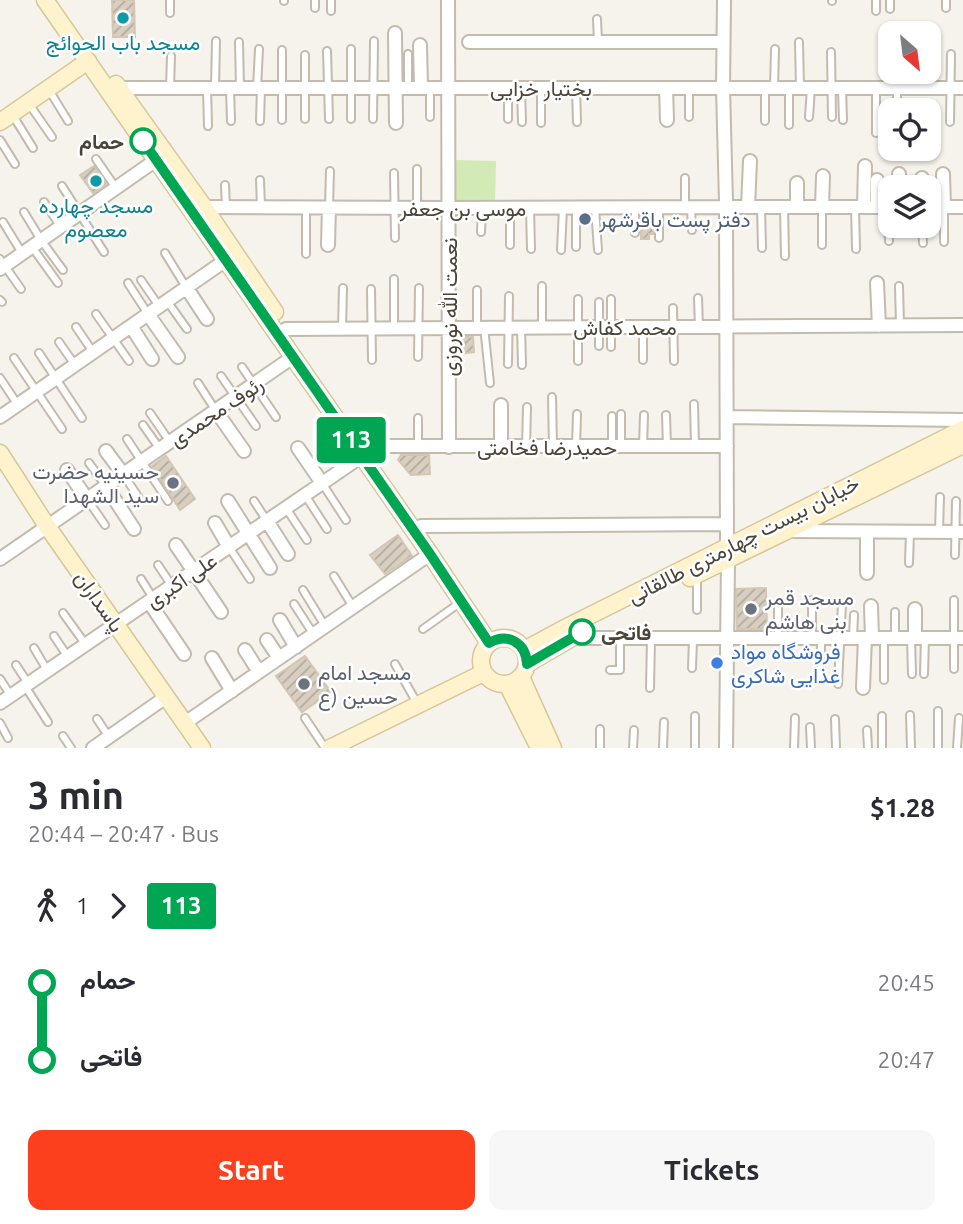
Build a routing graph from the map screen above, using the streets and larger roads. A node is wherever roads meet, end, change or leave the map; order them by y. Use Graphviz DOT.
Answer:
graph roads {
  1 [pos="45,0"];
  2 [pos="58,0"];
  3 [pos="448,0"];
  4 [pos="724,0"];
  5 [pos="395,33"];
  6 [pos="469,42"];
  7 [pos="723,42"];
  8 [pos="420,45"];
  9 [pos="88,61"];
  10 [pos="119,88"];
  11 [pos="414,88"];
  12 [pos="448,88"];
  13 [pos="666,88"];
  14 [pos="723,88"];
  15 [pos="957,88"];
  16 [pos="6,118"];
  17 [pos="667,120"];
  18 [pos="396,123"];
  19 [pos="156,160"];
  20 [pos="750,161"];
  21 [pos="865,166"];
  22 [pos="943,174"];
  23 [pos="823,176"];
  24 [pos="877,180"];
  25 [pos="797,183"];
  26 [pos="204,207"];
  27 [pos="726,207"];
  28 [pos="755,207"];
  29 [pos="790,207"];
  30 [pos="822,207"];
  31 [pos="875,207"];
  32 [pos="944,207"];
  33 [pos="963,207"];
  34 [pos="329,208"];
  35 [pos="448,208"];
  36 [pos="328,245"];
  37 [pos="226,260"];
  38 [pos="2,264"];
  39 [pos="877,283"];
  40 [pos="187,287"];
  41 [pos="158,307"];
  42 [pos="207,318"];
  43 [pos="963,325"];
  44 [pos="131,326"];
  45 [pos="726,326"];
  46 [pos="878,326"];
  47 [pos="450,327"];
  48 [pos="286,329"];
  49 [pos="178,356"];
  50 [pos="293,358"];
  51 [pos="152,359"];
  52 [pos="502,405"];
  53 [pos="216,411"];
  54 [pos="727,416"];
  55 [pos="0,417"];
  56 [pos="963,420"];
  57 [pos="963,429"];
  58 [pos="963,445"];
  59 [pos="726,446"];
  60 [pos="449,447"];
  61 [pos="501,447"];
  62 [pos="298,448"];
  63 [pos="106,451"];
  64 [pos="365,451"];
  65 [pos="244,452"];
  66 [pos="0,453"];
  67 [pos="67,470"];
  68 [pos="123,474"];
  69 [pos="322,483"];
  70 [pos="106,486"];
  71 [pos="87,499"];
  72 [pos="228,501"];
  73 [pos="267,521"];
  74 [pos="215,523"];
  75 [pos="727,524"];
  76 [pos="47,526"];
  77 [pos="421,526"];
  78 [pos="134,529"];
  79 [pos="788,531"];
  80 [pos="867,532"];
  81 [pos="959,532"];
  82 [pos="248,534"];
  83 [pos="176,545"];
  84 [pos="229,547"];
  85 [pos="727,553"];
  86 [pos="288,554"];
  87 [pos="430,554"];
  88 [pos="0,559"];
  89 [pos="270,568"];
  90 [pos="194,571"];
  91 [pos="867,573"];
  92 [pos="151,600"];
  93 [pos="871,606"];
  94 [pos="915,609"];
  95 [pos="221,612"];
  96 [pos="280,620"];
  97 [pos="116,624"];
  98 [pos="566,634"];
  99 [pos="727,637"];
  100 [pos="868,638"];
  101 [pos="917,638"];
  102 [pos="959,638"];
  103 [pos="267,640"];
  104 [pos="493,641"];
  105 [pos="296,647"];
  106 [pos="245,649"];
  107 [pos="184,654"];
  108 [pos="279,658"];
  109 [pos="212,659"];
  110 [pos="520,669"];
  111 [pos="259,672"];
  112 [pos="484,673"];
  113 [pos="863,688"];
  114 [pos="232,691"];
  115 [pos="166,697"];
  116 [pos="6,699"];
  117 [pos="185,723"];
  118 [pos="101,744"];
  119 [pos="202,748"];
  120 [pos="327,748"];
  121 [pos="539,748"];
  122 [pos="554,748"];
  123 [pos="726,748"];
  1 -- 9 [label="street"];
  2 -- 10 [label="street"];
  3 -- 12 [label="street, نعمت الله نوروزی"];
  4 -- 7 [label="street"];
  5 -- 11 [label="street"];
  6 -- 7 [label="street"];
  7 -- 14 [label="street"];
  8 -- 11 [label="street"];
  9 -- 16 [label="street"];
  9 -- 19 [label="street"];
  10 -- 11 [label="street, بختیار خزایی"];
  10 -- 26 [label="street"];
  11 -- 12 [label="street, بختیار خزایی"];
  11 -- 18 [label="street"];
  12 -- 13 [label="street, بختیار خزایی"];
  12 -- 35 [label="street, نعمت الله نوروزی"];
  13 -- 14 [label="street, بختیار خزایی"];
  13 -- 17 [label="street"];
  14 -- 15 [label="street, بختیار خزایی"];
  14 -- 27 [label="street"];
  19 -- 37 [label="street"];
  19 -- 38 [label="street"];
  20 -- 28 [label="street"];
  21 -- 31 [label="street"];
  22 -- 32 [label="street"];
  23 -- 30 [label="street"];
  24 -- 31 [label="street"];
  25 -- 29 [label="street"];
  26 -- 34 [label="street, موسی بن جعفر"];
  26 -- 48 [label="street"];
  27 -- 28 [label="street, موسی بن جعفر"];
  27 -- 35 [label="street, موسی بن جعفر"];
  27 -- 45 [label="street"];
  28 -- 29 [label="street, موسی بن جعفر"];
  29 -- 30 [label="street, موسی بن جعفر"];
  30 -- 31 [label="street, موسی بن جعفر"];
  32 -- 33 [label="street"];
  34 -- 35 [label="street, موسی بن جعفر"];
  34 -- 36 [label="street"];
  35 -- 47 [label="street, نعمت الله نوروزی"];
  37 -- 40 [label="street"];
  37 -- 50 [label="street"];
  39 -- 46 [label="street"];
  40 -- 41 [label="street"];
  40 -- 42 [label="street"];
  41 -- 44 [label="street"];
  41 -- 49 [label="street"];
  43 -- 46 [label="street, محمد کفاش"];
  44 -- 51 [label="street"];
  44 -- 55 [label="street"];
  45 -- 46 [label="street, محمد کفاش"];
  45 -- 47 [label="street, محمد کفاش"];
  45 -- 54 [label="street"];
  47 -- 48 [label="street, محمد کفاش"];
  47 -- 60 [label="street, نعمت الله نوروزی"];
  48 -- 64 [label="street"];
  50 -- 53 [label="street, رئوف محمدی"];
  50 -- 64 [label="street"];
  52 -- 61 [label="street"];
  53 -- 65 [label="street"];
  53 -- 68 [label="street, رئوف محمدی"];
  54 -- 56 [label="street"];
  54 -- 59 [label="street"];
  57 -- 85 [label="street, خیابان بیست چهارمتری طالقانی"];
  58 -- 79 [label="street"];
  59 -- 61 [label="street, حمیدرضا فخامتی"];
  59 -- 75 [label="street"];
  60 -- 61 [label="street, حمیدرضا فخامتی"];
  60 -- 64 [label="street, حمیدرضا فخامتی"];
  62 -- 69 [label="street"];
  63 -- 68 [label="street"];
  64 -- 69 [label="street, علی اکبری"];
  64 -- 77 [label="street"];
  64 -- 87 [label="street"];
  66 -- 76 [label="street, پاسداران"];
  67 -- 71 [label="street"];
  68 -- 70 [label="street, رئوف محمدی"];
  69 -- 73 [label="street, علی اکبری"];
  70 -- 71 [label="street, رئوف محمدی"];
  70 -- 78 [label="street"];
  71 -- 76 [label="street, رئوف محمدی"];
  72 -- 82 [label="street"];
  73 -- 82 [label="street, علی اکبری"];
  73 -- 86 [label="street"];
  74 -- 84 [label="street"];
  75 -- 77 [label="street"];
  75 -- 85 [label="street"];
  76 -- 88 [label="street, رئوف محمدی"];
  76 -- 97 [label="street, پاسداران"];
  77 -- 104 [label="street"];
  79 -- 80 [label="street"];
  79 -- 85 [label="street"];
  80 -- 81 [label="street"];
  80 -- 91 [label="street"];
  82 -- 84 [label="street, علی اکبری"];
  82 -- 89 [label="street"];
  83 -- 90 [label="street"];
  84 -- 90 [label="street, علی اکبری"];
  85 -- 98 [label="street, خیابان بیست چهارمتری طالقانی"];
  85 -- 98 [label="street"];
  85 -- 99 [label="street"];
  87 -- 104 [label="street"];
  87 -- 105 [label="street"];
  90 -- 92 [label="street, علی اکبری"];
  90 -- 95 [label="street"];
  92 -- 97 [label="street, علی اکبری"];
  92 -- 107 [label="street"];
  93 -- 100 [label="street"];
  94 -- 101 [label="street"];
  96 -- 105 [label="street"];
  97 -- 115 [label="street, پاسداران"];
  97 -- 116 [label="street, علی اکبری"];
  98 -- 99 [label="street"];
  98 -- 110 [label="street, خیابان بیست چهارمتری طالقانی"];
  99 -- 100 [label="street"];
  99 -- 123 [label="street"];
  100 -- 101 [label="street"];
  100 -- 113 [label="street"];
  101 -- 102 [label="street"];
  103 -- 108 [label="street"];
  104 -- 110 [label="street"];
  104 -- 112 [label="street"];
  105 -- 108 [label="street"];
  106 -- 111 [label="street"];
  108 -- 111 [label="street"];
  109 -- 114 [label="street"];
  110 -- 112 [label="street"];
  110 -- 121 [label="street"];
  110 -- 122 [label="street"];
  111 -- 114 [label="street"];
  112 -- 120 [label="street"];
  114 -- 117 [label="street"];
  115 -- 117 [label="street, پاسداران"];
  115 -- 118 [label="street"];
  117 -- 119 [label="street, پاسداران"];
}
